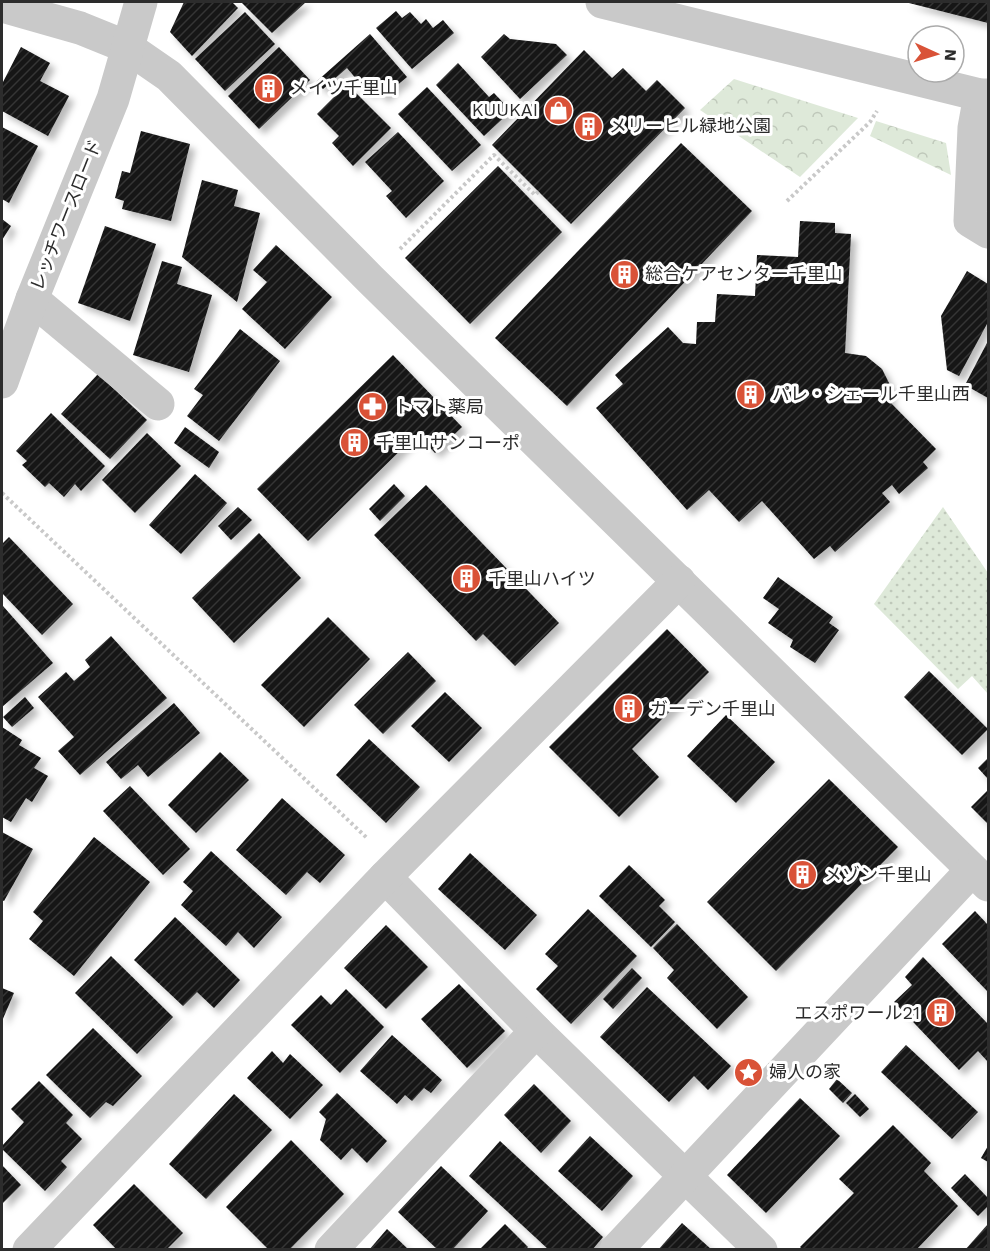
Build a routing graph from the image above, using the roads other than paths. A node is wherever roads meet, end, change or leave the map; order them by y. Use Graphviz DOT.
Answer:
graph roads {
  1 [pos="141,2"];
  2 [pos="602,2"];
  3 [pos="2,6"];
  4 [pos="127,48"];
  5 [pos="984,95"];
  6 [pos="988,232"];
  7 [pos="32,299"];
  8 [pos="2,382"];
  9 [pos="158,404"];
  10 [pos="678,581"];
  11 [pos="385,877"];
  12 [pos="980,878"];
  13 [pos="536,1031"];
  14 [pos="687,1176"];
  15 [pos="29,1250"];
  16 [pos="331,1250"];
  17 [pos="616,1250"];
  18 [pos="761,1250"];
  1 -- 4 [label="street, レッチワースロード"];
  2 -- 5 [label="street"];
  3 -- 4 [label="street"];
  4 -- 7 [label="street, レッチワースロード"];
  4 -- 10 [label="street"];
  5 -- 6 [label="street"];
  7 -- 8 [label="street, レッチワースロード"];
  7 -- 9 [label="street"];
  10 -- 11 [label="street"];
  10 -- 12 [label="street"];
  11 -- 13 [label="street"];
  11 -- 15 [label="street"];
  12 -- 14 [label="street"];
  13 -- 14 [label="street"];
  13 -- 16 [label="street"];
  14 -- 17 [label="street"];
  14 -- 18 [label="street"];
}
